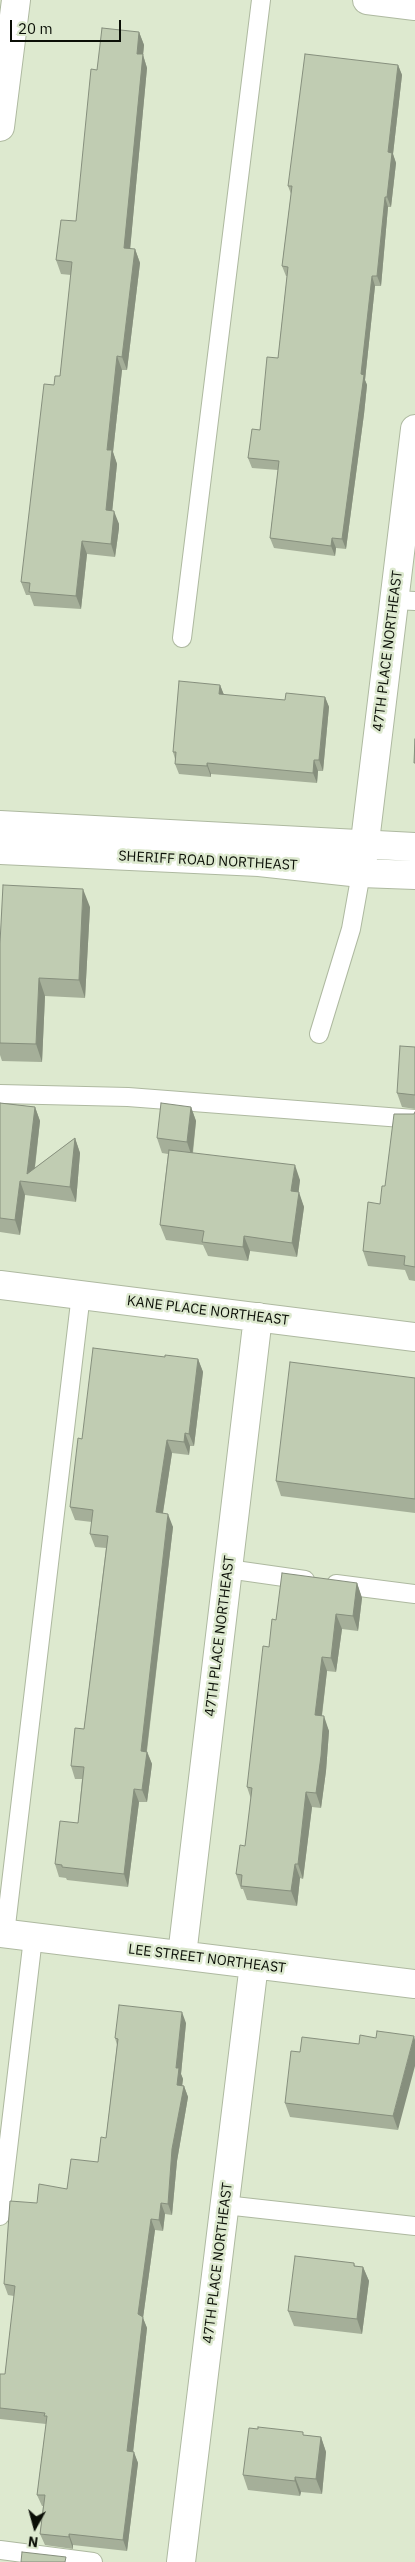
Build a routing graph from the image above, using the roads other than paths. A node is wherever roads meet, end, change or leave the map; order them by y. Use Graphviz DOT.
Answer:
graph roads {
  1 [pos="16,0"];
  2 [pos="261,0"];
  3 [pos="367,0"];
  4 [pos="415,6"];
  5 [pos="0,127"];
  6 [pos="415,429"];
  7 [pos="405,601"];
  8 [pos="182,638"];
  9 [pos="0,825"];
  10 [pos="363,845"];
  11 [pos="415,847"];
  12 [pos="0,850"];
  13 [pos="361,872"];
  14 [pos="415,875"];
  15 [pos="318,1034"];
  16 [pos="0,1094"];
  17 [pos="415,1119"];
  18 [pos="0,1285"];
  19 [pos="81,1294"];
  20 [pos="258,1317"];
  21 [pos="415,1337"];
  22 [pos="228,1570"];
  23 [pos="415,1594"];
  24 [pos="3,1933"];
  25 [pos="33,1938"];
  26 [pos="182,1955"];
  27 [pos="254,1964"];
  28 [pos="415,1984"];
  29 [pos="225,2205"];
  30 [pos="0,2216"];
  31 [pos="415,2226"];
  32 [pos="0,2550"];
  33 [pos="93,2562"];
  34 [pos="181,2562"];
  1 -- 5 [label="street"];
  2 -- 8 [label="lane"];
  3 -- 4 [label="street"];
  6 -- 7 [label="street, 47TH PLACE NORTHEAST"];
  7 -- 10 [label="street, 47TH PLACE NORTHEAST"];
  9 -- 10 [label="street, SHERIFF ROAD NORTHEAST"];
  10 -- 11 [label="street, SHERIFF ROAD NORTHEAST"];
  10 -- 13 [label="street, 47TH PLACE NORTHEAST"];
  12 -- 13 [label="street, SHERIFF ROAD NORTHEAST"];
  13 -- 14 [label="street, SHERIFF ROAD NORTHEAST"];
  13 -- 15 [label="lane"];
  16 -- 17 [label="lane"];
  18 -- 19 [label="street, KANE PLACE NORTHEAST"];
  19 -- 20 [label="street, KANE PLACE NORTHEAST"];
  19 -- 24 [label="lane"];
  20 -- 21 [label="street, KANE PLACE NORTHEAST"];
  20 -- 22 [label="street, 47TH PLACE NORTHEAST"];
  22 -- 23 [label="lane"];
  22 -- 26 [label="street, 47TH PLACE NORTHEAST"];
  24 -- 25 [label="street, LEE STREET NORTHEAST"];
  25 -- 26 [label="street, LEE STREET NORTHEAST"];
  25 -- 30 [label="lane"];
  26 -- 27 [label="street, LEE STREET NORTHEAST"];
  27 -- 28 [label="street, LEE STREET NORTHEAST"];
  27 -- 29 [label="street, 47TH PLACE NORTHEAST"];
  29 -- 31 [label="lane"];
  29 -- 34 [label="street, 47TH PLACE NORTHEAST"];
  32 -- 33 [label="lane"];
}
